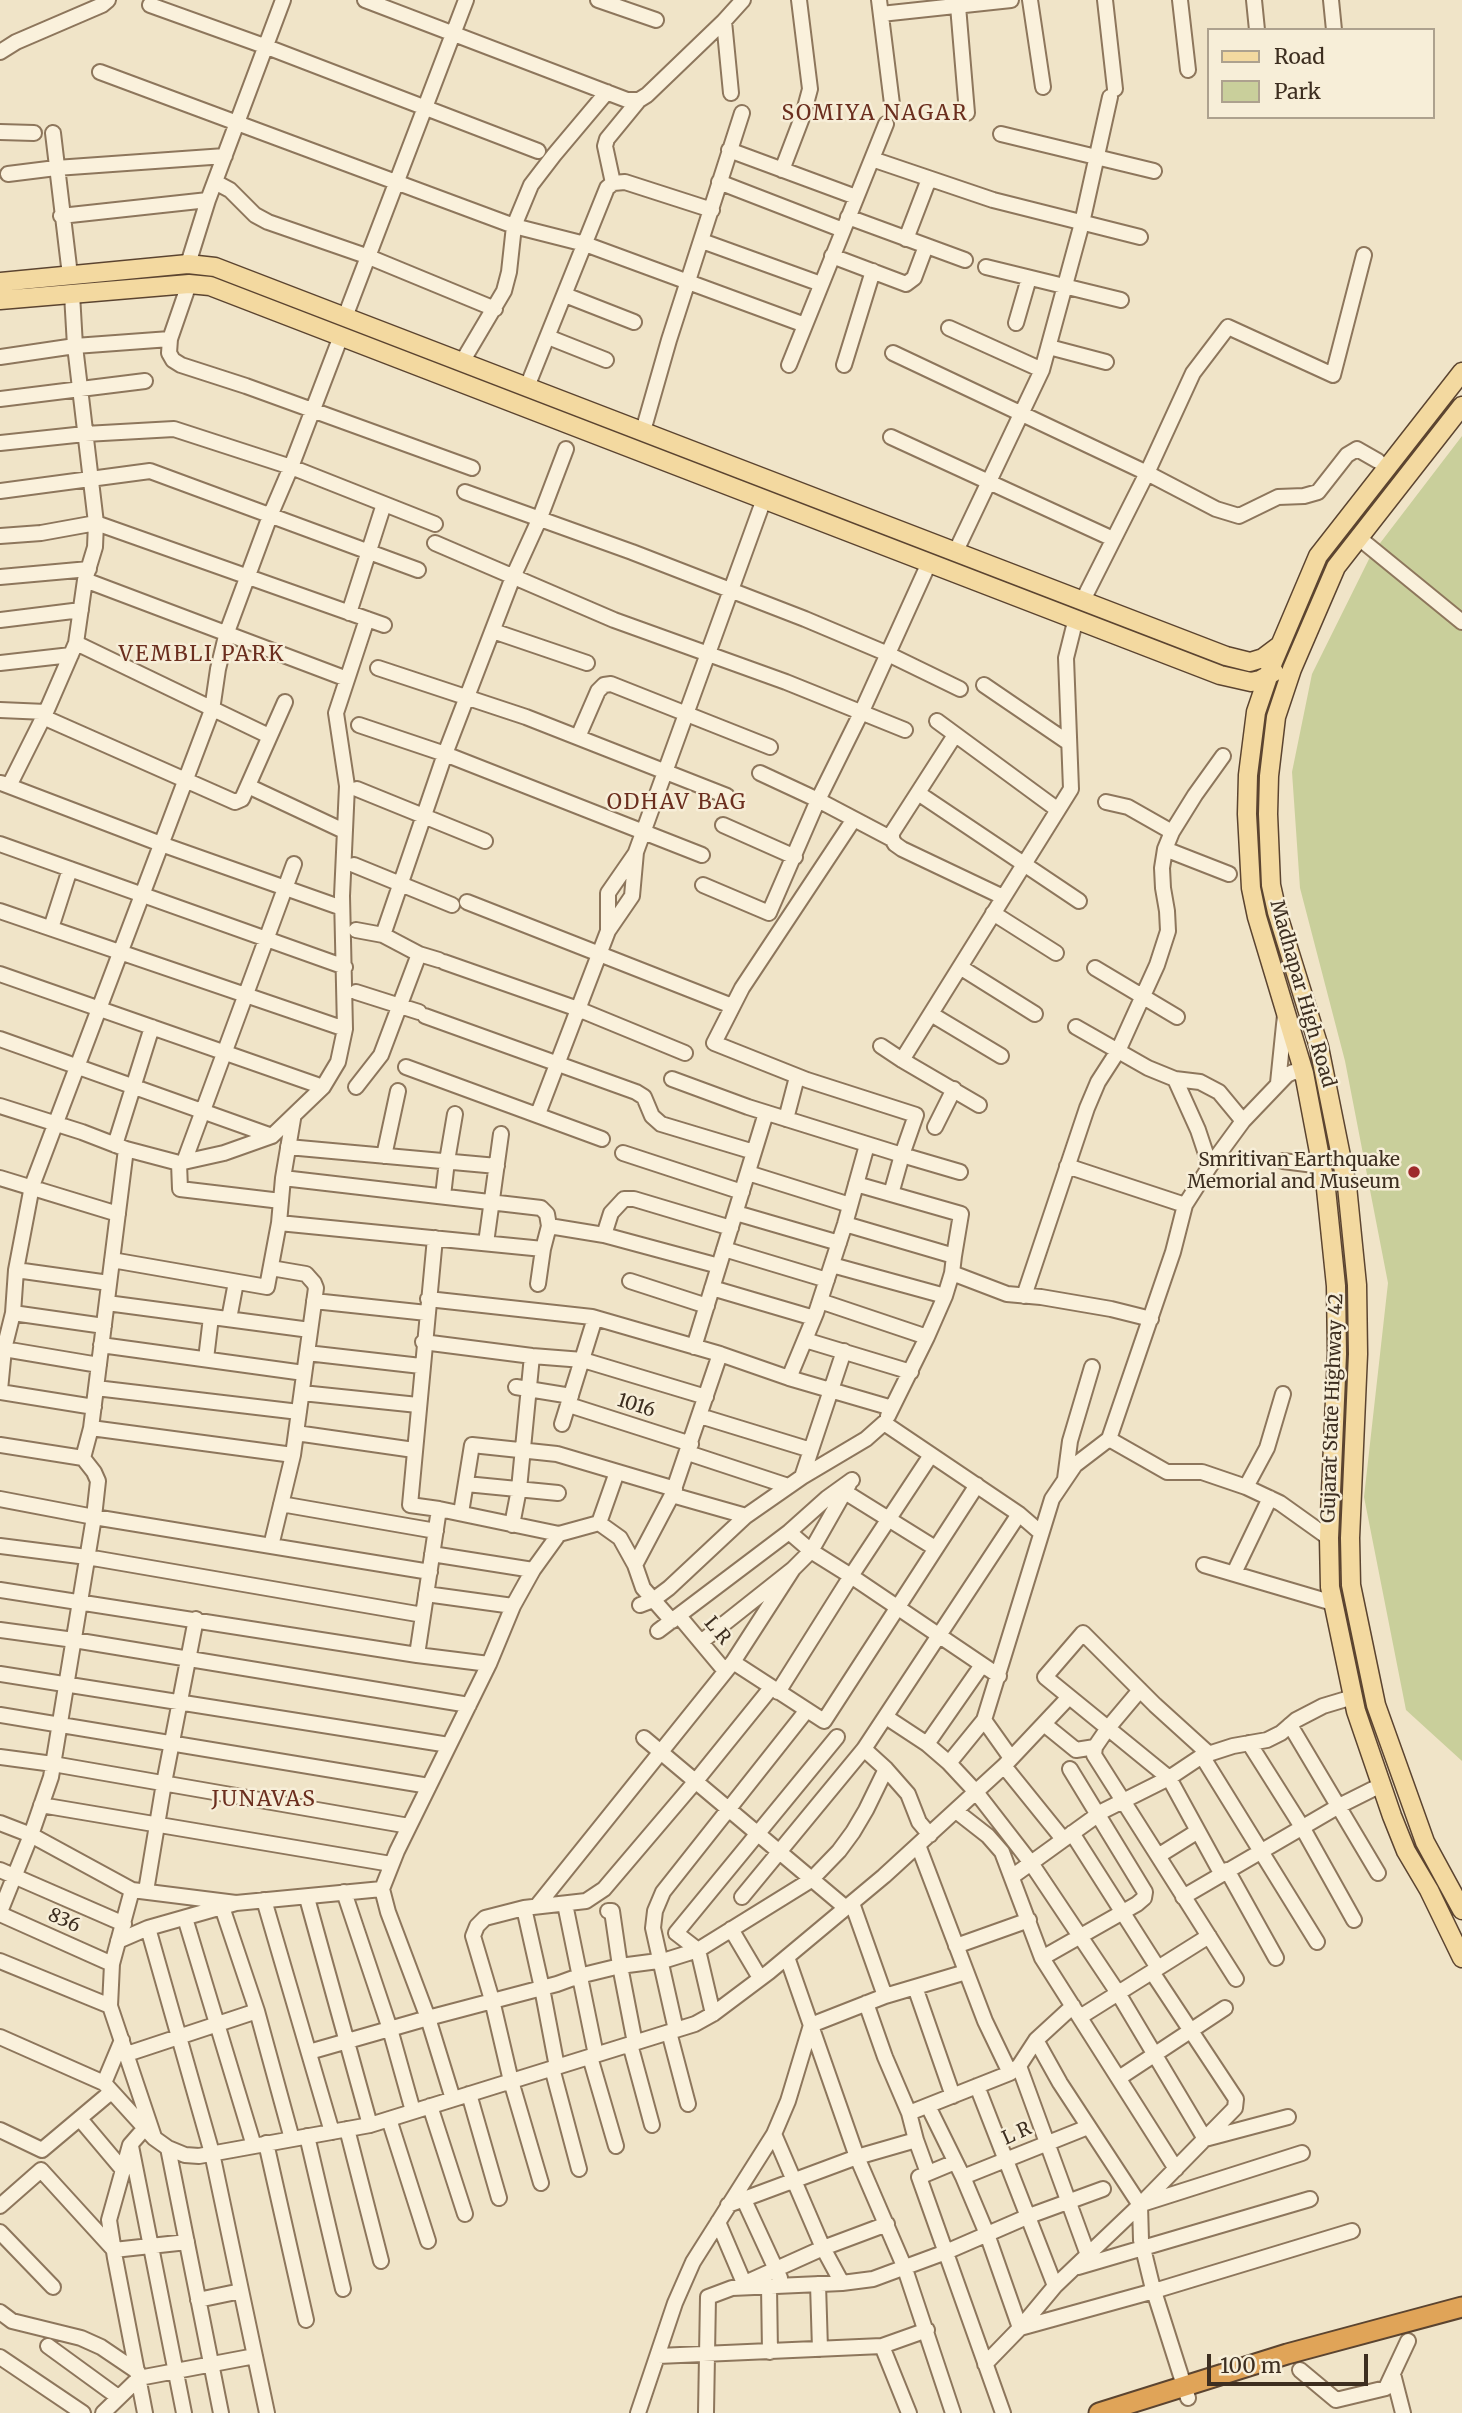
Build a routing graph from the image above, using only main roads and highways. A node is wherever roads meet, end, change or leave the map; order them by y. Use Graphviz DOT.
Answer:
graph roads {
  1 [pos="0,282"];
  2 [pos="0,300"];
  3 [pos="1462,372"];
  4 [pos="1462,406"];
  5 [pos="1279,646"];
  6 [pos="1299,653"];
  7 [pos="1267,677"];
  8 [pos="1236,680"];
  9 [pos="1256,712"];
  10 [pos="1462,1910"];
  11 [pos="1462,1958"];
  12 [pos="1462,2307"];
  13 [pos="1462,2319"];
  14 [pos="1186,2392"];
  15 [pos="1098,2413"];
  16 [pos="1141,2413"];
  1 -- 5 [label="main road"];
  2 -- 8 [label="main road"];
  3 -- 5 [label="main road, Madhapar High Road"];
  4 -- 6 [label="main road, Gujarat State Highway 42"];
  5 -- 7 [label="main road, Madhapar High Road"];
  6 -- 7 [label="main road"];
  6 -- 10 [label="main road, Gujarat State Highway 42"];
  7 -- 8 [label="main road"];
  7 -- 9 [label="main road, Madhapar High Road"];
  8 -- 9 [label="main road"];
  9 -- 11 [label="main road, Madhapar High Road"];
  12 -- 14 [label="highway"];
  13 -- 14 [label="highway"];
  14 -- 15 [label="highway"];
  14 -- 16 [label="highway"];
}
